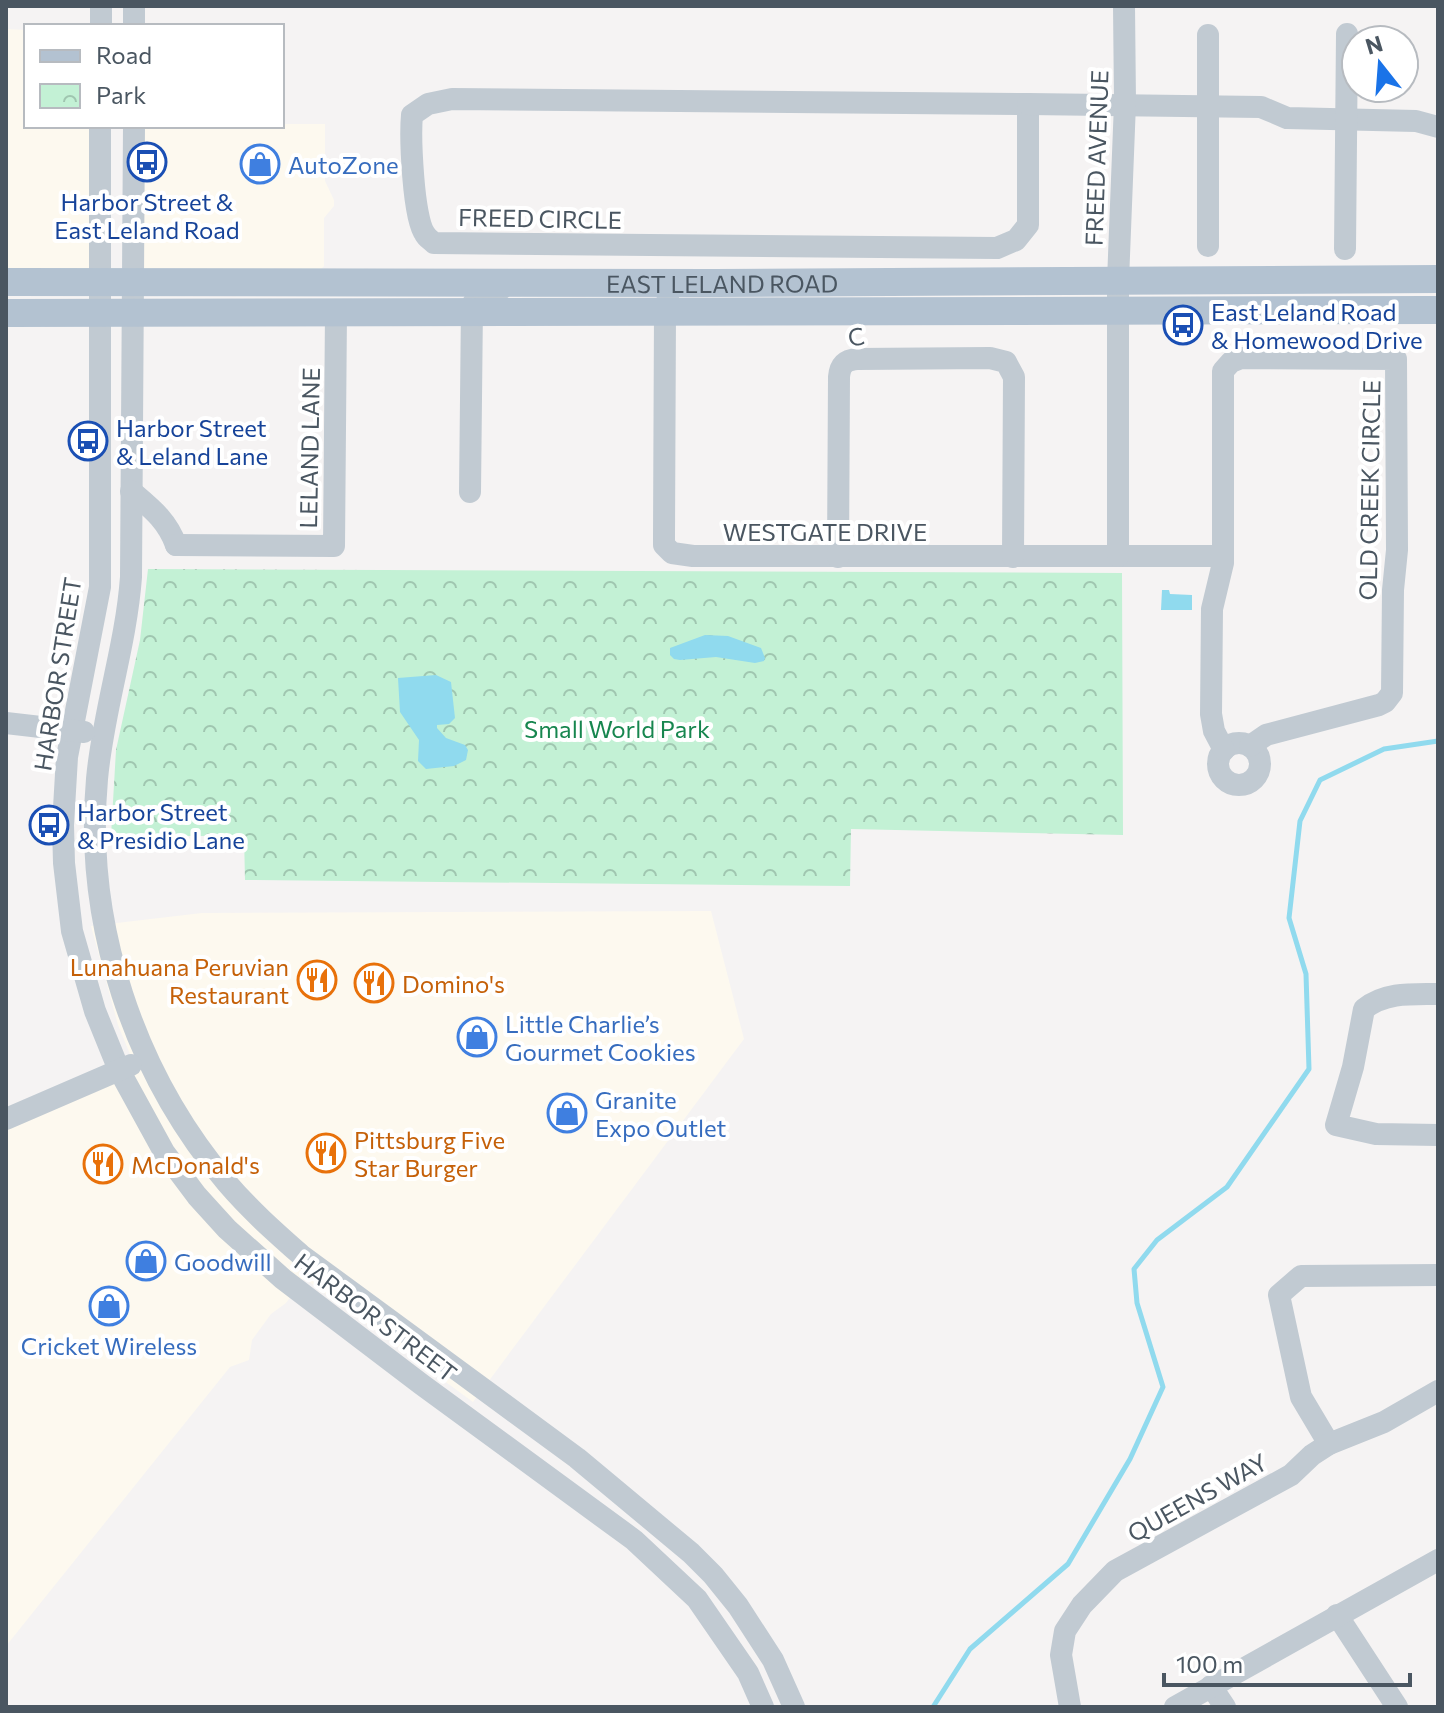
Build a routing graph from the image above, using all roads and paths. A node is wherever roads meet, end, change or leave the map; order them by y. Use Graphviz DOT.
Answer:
graph roads {
  1 [pos="1124,6"];
  2 [pos="1208,35"];
  3 [pos="1125,103"];
  4 [pos="1028,104"];
  5 [pos="1348,104"];
  6 [pos="1208,105"];
  7 [pos="1348,121"];
  8 [pos="1438,127"];
  9 [pos="100,128"];
  10 [pos="134,128"];
  11 [pos="1208,246"];
  12 [pos="1345,249"];
  13 [pos="1438,279"];
  14 [pos="134,281"];
  15 [pos="1118,281"];
  16 [pos="6,282"];
  17 [pos="99,282"];
  18 [pos="509,282"];
  19 [pos="715,283"];
  20 [pos="1438,310"];
  21 [pos="1118,311"];
  22 [pos="99,312"];
  23 [pos="134,312"];
  24 [pos="336,312"];
  25 [pos="472,312"];
  26 [pos="665,312"];
  27 [pos="6,313"];
  28 [pos="131,491"];
  29 [pos="470,492"];
  30 [pos="131,528"];
  31 [pos="176,545"];
  32 [pos="1118,556"];
  33 [pos="1222,556"];
  34 [pos="838,557"];
  35 [pos="1013,557"];
  36 [pos="6,723"];
  37 [pos="71,729"];
  38 [pos="102,735"];
  39 [pos="1250,746"];
  40 [pos="1224,750"];
  41 [pos="1438,994"];
  42 [pos="147,1059"];
  43 [pos="119,1070"];
  44 [pos="6,1119"];
  45 [pos="1438,1135"];
  46 [pos="301,1255"];
  47 [pos="1438,1275"];
  48 [pos="283,1279"];
  49 [pos="1438,1391"];
  50 [pos="1329,1444"];
  51 [pos="1438,1560"];
  52 [pos="1337,1615"];
  53 [pos="1211,1686"];
  54 [pos="763,1707"];
  55 [pos="794,1707"];
  56 [pos="1070,1707"];
  57 [pos="1175,1707"];
  58 [pos="1225,1707"];
  59 [pos="1397,1707"];
  1 -- 3 [label="street, FREED AVENUE"];
  2 -- 6 [label="street"];
  3 -- 4 [label="street, FREED CIRCLE"];
  3 -- 6 [label="street, FREED CIRCLE"];
  3 -- 15 [label="street, FREED AVENUE"];
  4 -- 4 [label="street, FREED CIRCLE"];
  5 -- 7 [label="street"];
  6 -- 7 [label="street, FREED CIRCLE"];
  6 -- 11 [label="street"];
  7 -- 8 [label="street, FREED CIRCLE"];
  7 -- 12 [label="street"];
  9 -- 17 [label="street, HARBOR STREET"];
  10 -- 14 [label="street, HARBOR STREET"];
  13 -- 15 [label="main road, EAST LELAND ROAD"];
  14 -- 17 [label="main road, EAST LELAND ROAD"];
  14 -- 18 [label="main road, EAST LELAND ROAD"];
  14 -- 23 [label="street, HARBOR STREET"];
  15 -- 19 [label="main road, EAST LELAND ROAD"];
  15 -- 21 [label="street, FREED AVENUE"];
  16 -- 17 [label="main road, EAST LELAND ROAD"];
  17 -- 22 [label="street, HARBOR STREET"];
  18 -- 19 [label="main road, EAST LELAND ROAD"];
  18 -- 25 [label="street"];
  19 -- 26 [label="street"];
  20 -- 21 [label="main road, EAST LELAND ROAD"];
  21 -- 26 [label="main road, EAST LELAND ROAD"];
  21 -- 32 [label="street, FREED AVENUE"];
  22 -- 23 [label="main road, EAST LELAND ROAD"];
  22 -- 27 [label="main road, EAST LELAND ROAD"];
  22 -- 37 [label="street, HARBOR STREET"];
  23 -- 24 [label="main road, EAST LELAND ROAD"];
  23 -- 28 [label="street, HARBOR STREET"];
  24 -- 25 [label="main road, EAST LELAND ROAD"];
  24 -- 31 [label="street, LELAND LANE"];
  25 -- 26 [label="main road, EAST LELAND ROAD"];
  25 -- 29 [label="street"];
  26 -- 34 [label="street, WESTGATE DRIVE"];
  28 -- 30 [label="street, HARBOR STREET"];
  28 -- 31 [label="street"];
  30 -- 31 [label="street"];
  30 -- 38 [label="street, HARBOR STREET"];
  32 -- 33 [label="street, WESTGATE DRIVE"];
  32 -- 35 [label="street, WESTGATE DRIVE"];
  33 -- 39 [label="street, OLD CREEK CIRCLE"];
  33 -- 40 [label="street, OLD CREEK CIRCLE"];
  34 -- 35 [label="street, WESTGATE DRIVE"];
  34 -- 35 [label="street, C"];
  36 -- 37 [label="street"];
  37 -- 38 [label="street"];
  37 -- 43 [label="street, HARBOR STREET"];
  38 -- 42 [label="street, HARBOR STREET"];
  39 -- 40 [label="street"];
  39 -- 40 [label="street"];
  41 -- 45 [label="street"];
  42 -- 43 [label="street"];
  42 -- 46 [label="street, HARBOR STREET"];
  43 -- 44 [label="street"];
  43 -- 48 [label="street, HARBOR STREET"];
  46 -- 48 [label="street"];
  46 -- 55 [label="street, HARBOR STREET"];
  47 -- 50 [label="street"];
  48 -- 54 [label="street, HARBOR STREET"];
  49 -- 50 [label="street, QUEENS WAY"];
  50 -- 56 [label="street, QUEENS WAY"];
  51 -- 52 [label="street"];
  52 -- 53 [label="street"];
  52 -- 59 [label="street"];
  53 -- 57 [label="street"];
  53 -- 58 [label="street"];
}
